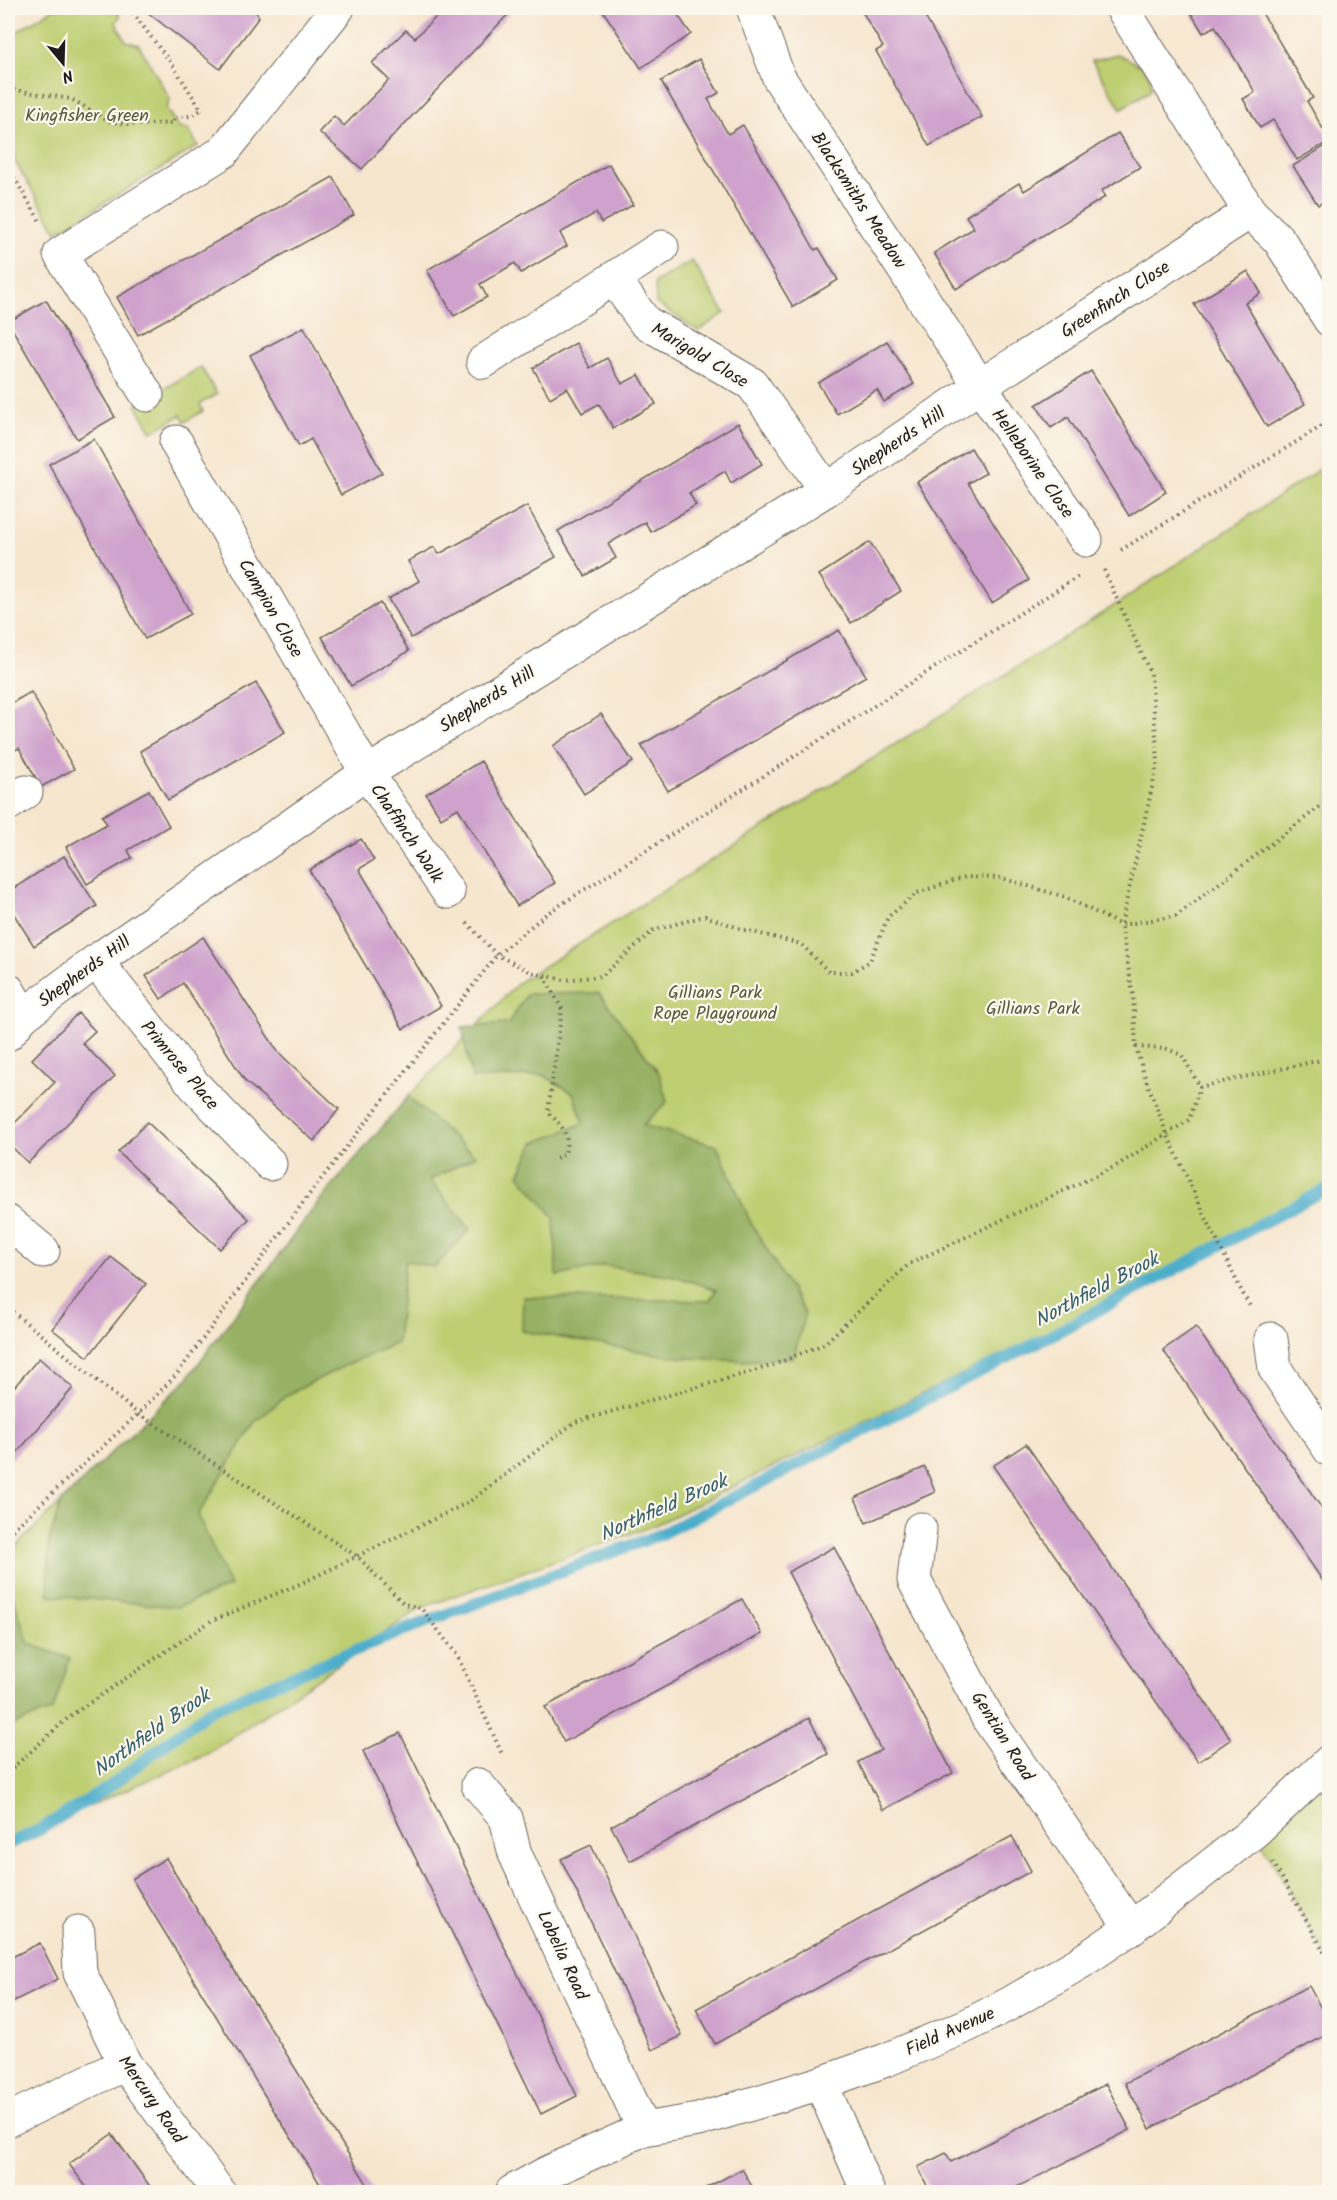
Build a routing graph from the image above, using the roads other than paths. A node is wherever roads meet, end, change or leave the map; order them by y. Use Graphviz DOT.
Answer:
graph roads {
  1 [pos="338,8"];
  2 [pos="753,8"];
  3 [pos="1122,8"];
  4 [pos="1250,212"];
  5 [pos="662,247"];
  6 [pos="614,279"];
  7 [pos="1329,320"];
  8 [pos="483,362"];
  9 [pos="980,386"];
  10 [pos="147,395"];
  11 [pos="176,442"];
  12 [pos="826,490"];
  13 [pos="1093,551"];
  14 [pos="367,773"];
  15 [pos="448,892"];
  16 [pos="96,961"];
  17 [pos="13,1013"];
  18 [pos="270,1164"];
  19 [pos="8,1222"];
  20 [pos="43,1251"];
  21 [pos="1271,1339"];
  22 [pos="1329,1450"];
  23 [pos="920,1529"];
  24 [pos="1329,1761"];
  25 [pos="478,1785"];
  26 [pos="1131,1928"];
  27 [pos="78,1932"];
  28 [pos="125,2064"];
  29 [pos="821,2083"];
  30 [pos="8,2120"];
  31 [pos="645,2129"];
  32 [pos="219,2193"];
  33 [pos="512,2193"];
  34 [pos="868,2193"];
  1 -- 10 [label="street"];
  2 -- 9 [label="street, Blacksmiths Meadow"];
  3 -- 4 [label="street"];
  4 -- 7 [label="street"];
  4 -- 9 [label="street, Greenfinch Close"];
  5 -- 6 [label="street"];
  6 -- 8 [label="street"];
  6 -- 12 [label="street, Marigold Close"];
  9 -- 12 [label="street, Shepherds Hill"];
  9 -- 13 [label="street, Helleborine Close"];
  11 -- 14 [label="street, Campion Close"];
  12 -- 14 [label="street, Shepherds Hill"];
  14 -- 15 [label="street, Chaffinch Walk"];
  14 -- 16 [label="street, Shepherds Hill"];
  16 -- 17 [label="street, Shepherds Hill"];
  16 -- 18 [label="street, Primrose Place"];
  19 -- 20 [label="street"];
  21 -- 22 [label="street"];
  23 -- 26 [label="street, Gentian Road"];
  24 -- 26 [label="street, Field Avenue"];
  25 -- 31 [label="street, Lobelia Road"];
  26 -- 29 [label="street, Field Avenue"];
  27 -- 28 [label="street, Mercury Road"];
  28 -- 30 [label="street"];
  28 -- 32 [label="street, Mercury Road"];
  29 -- 31 [label="street, Field Avenue"];
  29 -- 34 [label="street"];
  31 -- 33 [label="street, Field Avenue"];
}
